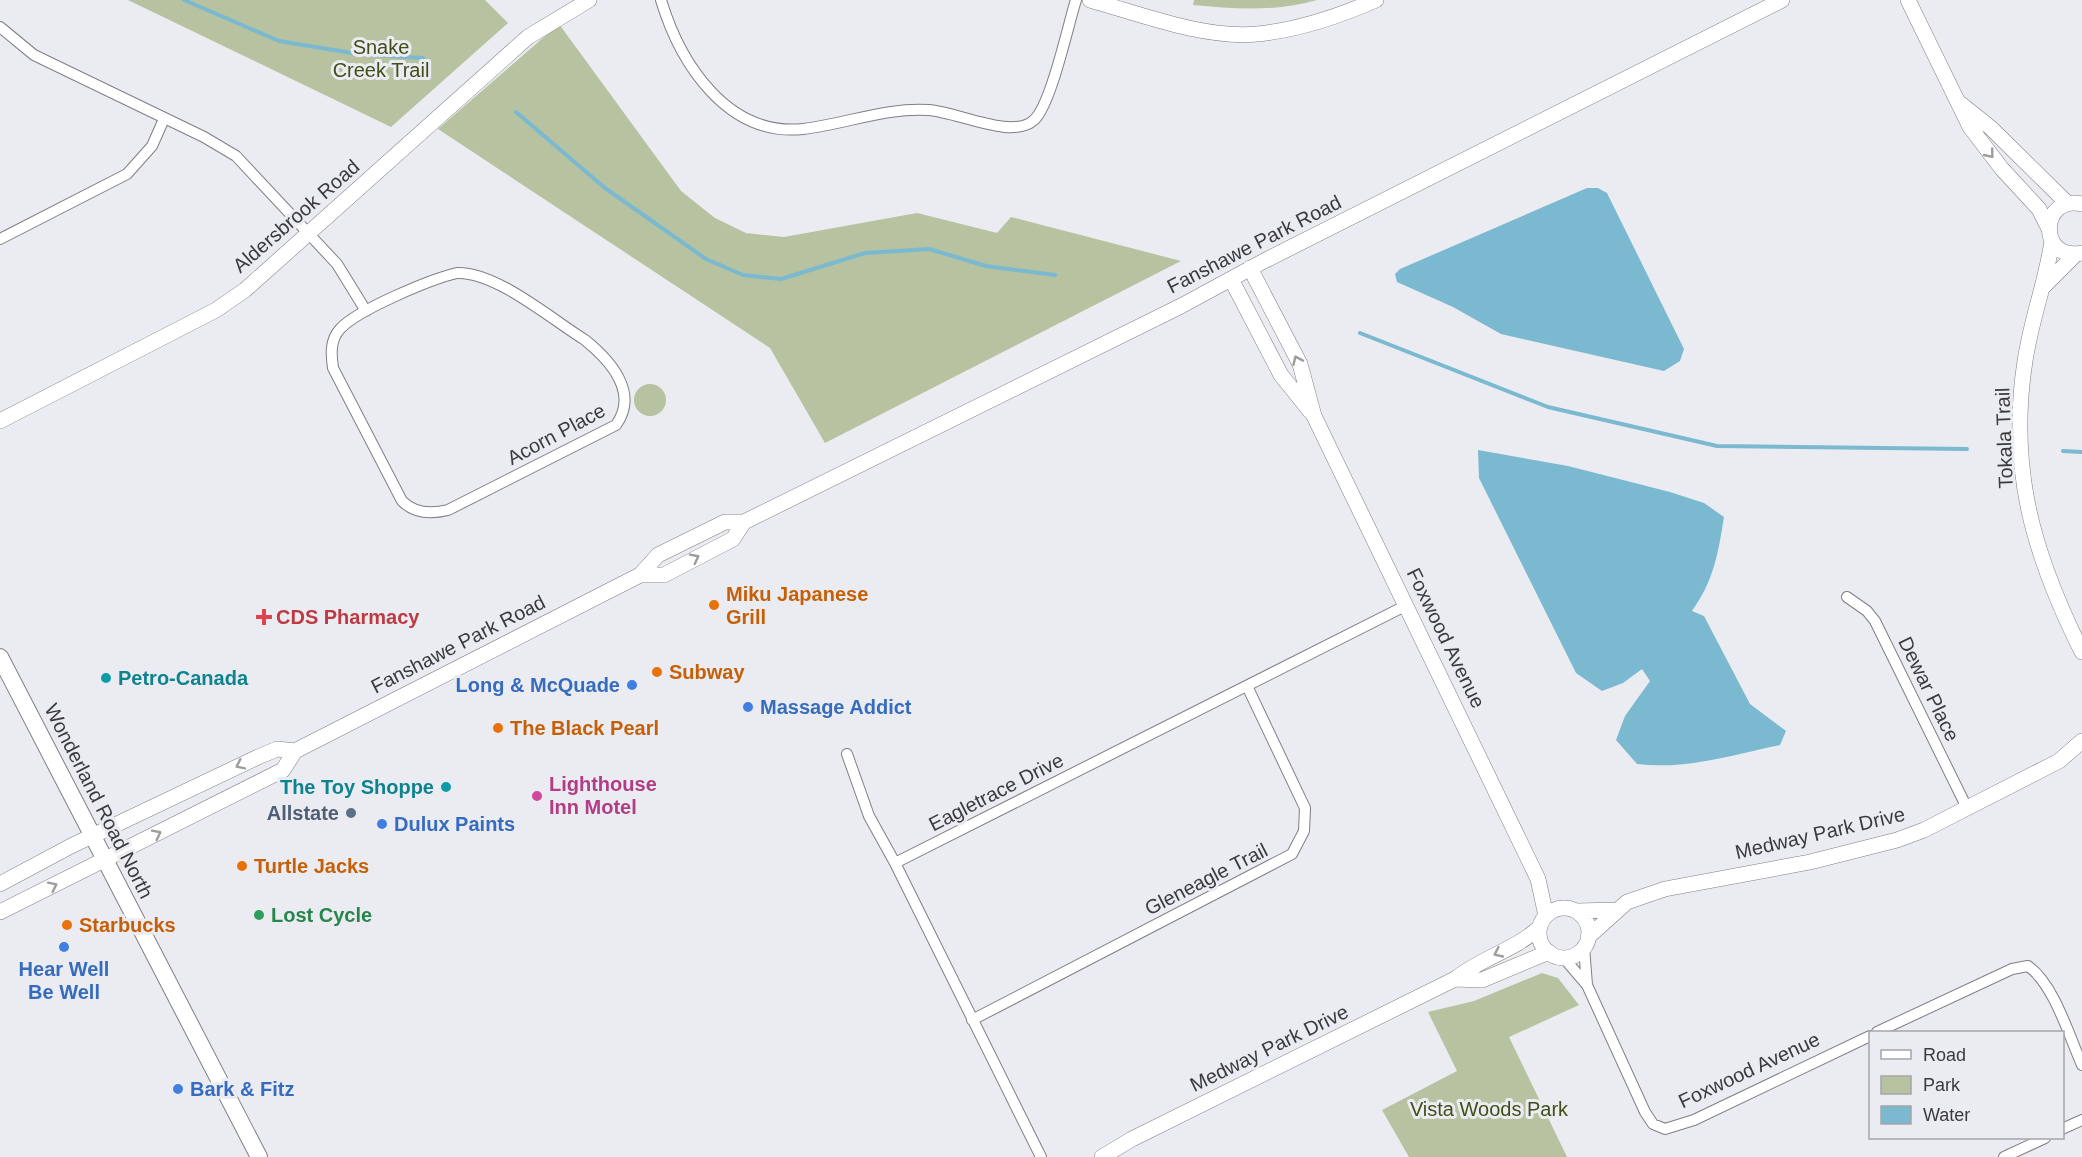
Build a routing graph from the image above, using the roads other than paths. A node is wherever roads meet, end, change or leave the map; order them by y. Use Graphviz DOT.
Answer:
graph roads {
  1 [pos="590,0"];
  2 [pos="661,0"];
  3 [pos="1076,0"];
  4 [pos="1090,0"];
  5 [pos="1376,0"];
  6 [pos="1782,0"];
  7 [pos="1908,0"];
  8 [pos="0,27"];
  9 [pos="1961,104"];
  10 [pos="164,118"];
  11 [pos="2077,203"];
  12 [pos="310,234"];
  13 [pos="2050,235"];
  14 [pos="0,239"];
  15 [pos="2080,254"];
  16 [pos="1250,268"];
  17 [pos="1231,279"];
  18 [pos="2043,287"];
  19 [pos="366,311"];
  20 [pos="1314,416"];
  21 [pos="0,421"];
  22 [pos="1846,597"];
  23 [pos="1407,605"];
  24 [pos="2082,652"];
  25 [pos="0,657"];
  26 [pos="1246,686"];
  27 [pos="2082,741"];
  28 [pos="295,751"];
  29 [pos="847,754"];
  30 [pos="2082,758"];
  31 [pos="2059,761"];
  32 [pos="1968,808"];
  33 [pos="92,836"];
  34 [pos="105,860"];
  35 [pos="895,863"];
  36 [pos="1538,879"];
  37 [pos="0,884"];
  38 [pos="1572,910"];
  39 [pos="1616,910"];
  40 [pos="0,912"];
  41 [pos="1543,922"];
  42 [pos="1586,942"];
  43 [pos="1556,955"];
  44 [pos="1455,979"];
  45 [pos="1587,985"];
  46 [pos="972,1020"];
  47 [pos="1879,1031"];
  48 [pos="1869,1036"];
  49 [pos="2082,1065"];
  50 [pos="2082,1120"];
  51 [pos="2064,1128"];
  52 [pos="2041,1139"];
  53 [pos="259,1157"];
  54 [pos="1041,1157"];
  55 [pos="1102,1157"];
  56 [pos="2004,1157"];
  1 -- 12 [label="street, Aldersbrook Road"];
  2 -- 3 [label="street"];
  4 -- 5 [label="street"];
  6 -- 16 [label="street, Fanshawe Park Road"];
  7 -- 9 [label="street"];
  8 -- 10 [label="street"];
  9 -- 11 [label="street"];
  9 -- 13 [label="street, one-way"];
  10 -- 12 [label="street"];
  10 -- 14 [label="street"];
  11 -- 13 [label="street"];
  12 -- 19 [label="street"];
  12 -- 21 [label="street, Aldersbrook Road"];
  13 -- 15 [label="street"];
  13 -- 18 [label="street, Tokala Trail"];
  15 -- 18 [label="street, Tokala Trail"];
  16 -- 17 [label="street, Fanshawe Park Road"];
  20 -- 16 [label="street, Foxwood Avenue, one-way"];
  17 -- 20 [label="street, Foxwood Avenue"];
  17 -- 28 [label="street, Fanshawe Park Road"];
  18 -- 24 [label="street, Tokala Trail"];
  19 -- 19 [label="street, Acorn Place"];
  20 -- 23 [label="street, Foxwood Avenue"];
  22 -- 32 [label="street, Dewar Place"];
  23 -- 26 [label="street, Eagletrace Drive"];
  23 -- 36 [label="street, Foxwood Avenue"];
  25 -- 33 [label="main road, Wonderland Road North"];
  26 -- 35 [label="street, Eagletrace Drive"];
  26 -- 46 [label="street, Gleneagle Trail"];
  27 -- 31 [label="street, Medway Park Drive"];
  28 -- 33 [label="street, Fanshawe Park Road, one-way"];
  34 -- 28 [label="street, Fanshawe Park Road, one-way"];
  29 -- 35 [label="street"];
  30 -- 31 [label="street, Medway Park Drive"];
  31 -- 32 [label="street, Medway Park Drive"];
  32 -- 39 [label="street, Medway Park Drive"];
  33 -- 34 [label="main road, Wonderland Road North"];
  33 -- 37 [label="street, Fanshawe Park Road"];
  40 -- 34 [label="street, Fanshawe Park Road, one-way"];
  34 -- 53 [label="main road, Wonderland Road North"];
  35 -- 46 [label="street"];
  36 -- 38 [label="street, Foxwood Avenue"];
  36 -- 41 [label="street, Foxwood Avenue"];
  38 -- 39 [label="street, Medway Park Drive"];
  38 -- 41 [label="street"];
  38 -- 42 [label="street"];
  39 -- 42 [label="street, Medway Park Drive"];
  41 -- 43 [label="street"];
  41 -- 44 [label="street, Medway Park Drive, one-way"];
  42 -- 43 [label="street"];
  42 -- 45 [label="street, Foxwood Avenue"];
  43 -- 44 [label="street, Medway Park Drive"];
  43 -- 45 [label="street, Foxwood Avenue"];
  44 -- 55 [label="street, Medway Park Drive"];
  45 -- 48 [label="street, Foxwood Avenue"];
  46 -- 54 [label="street"];
  47 -- 49 [label="street"];
  50 -- 51 [label="street"];
  52 -- 56 [label="street"];
}
